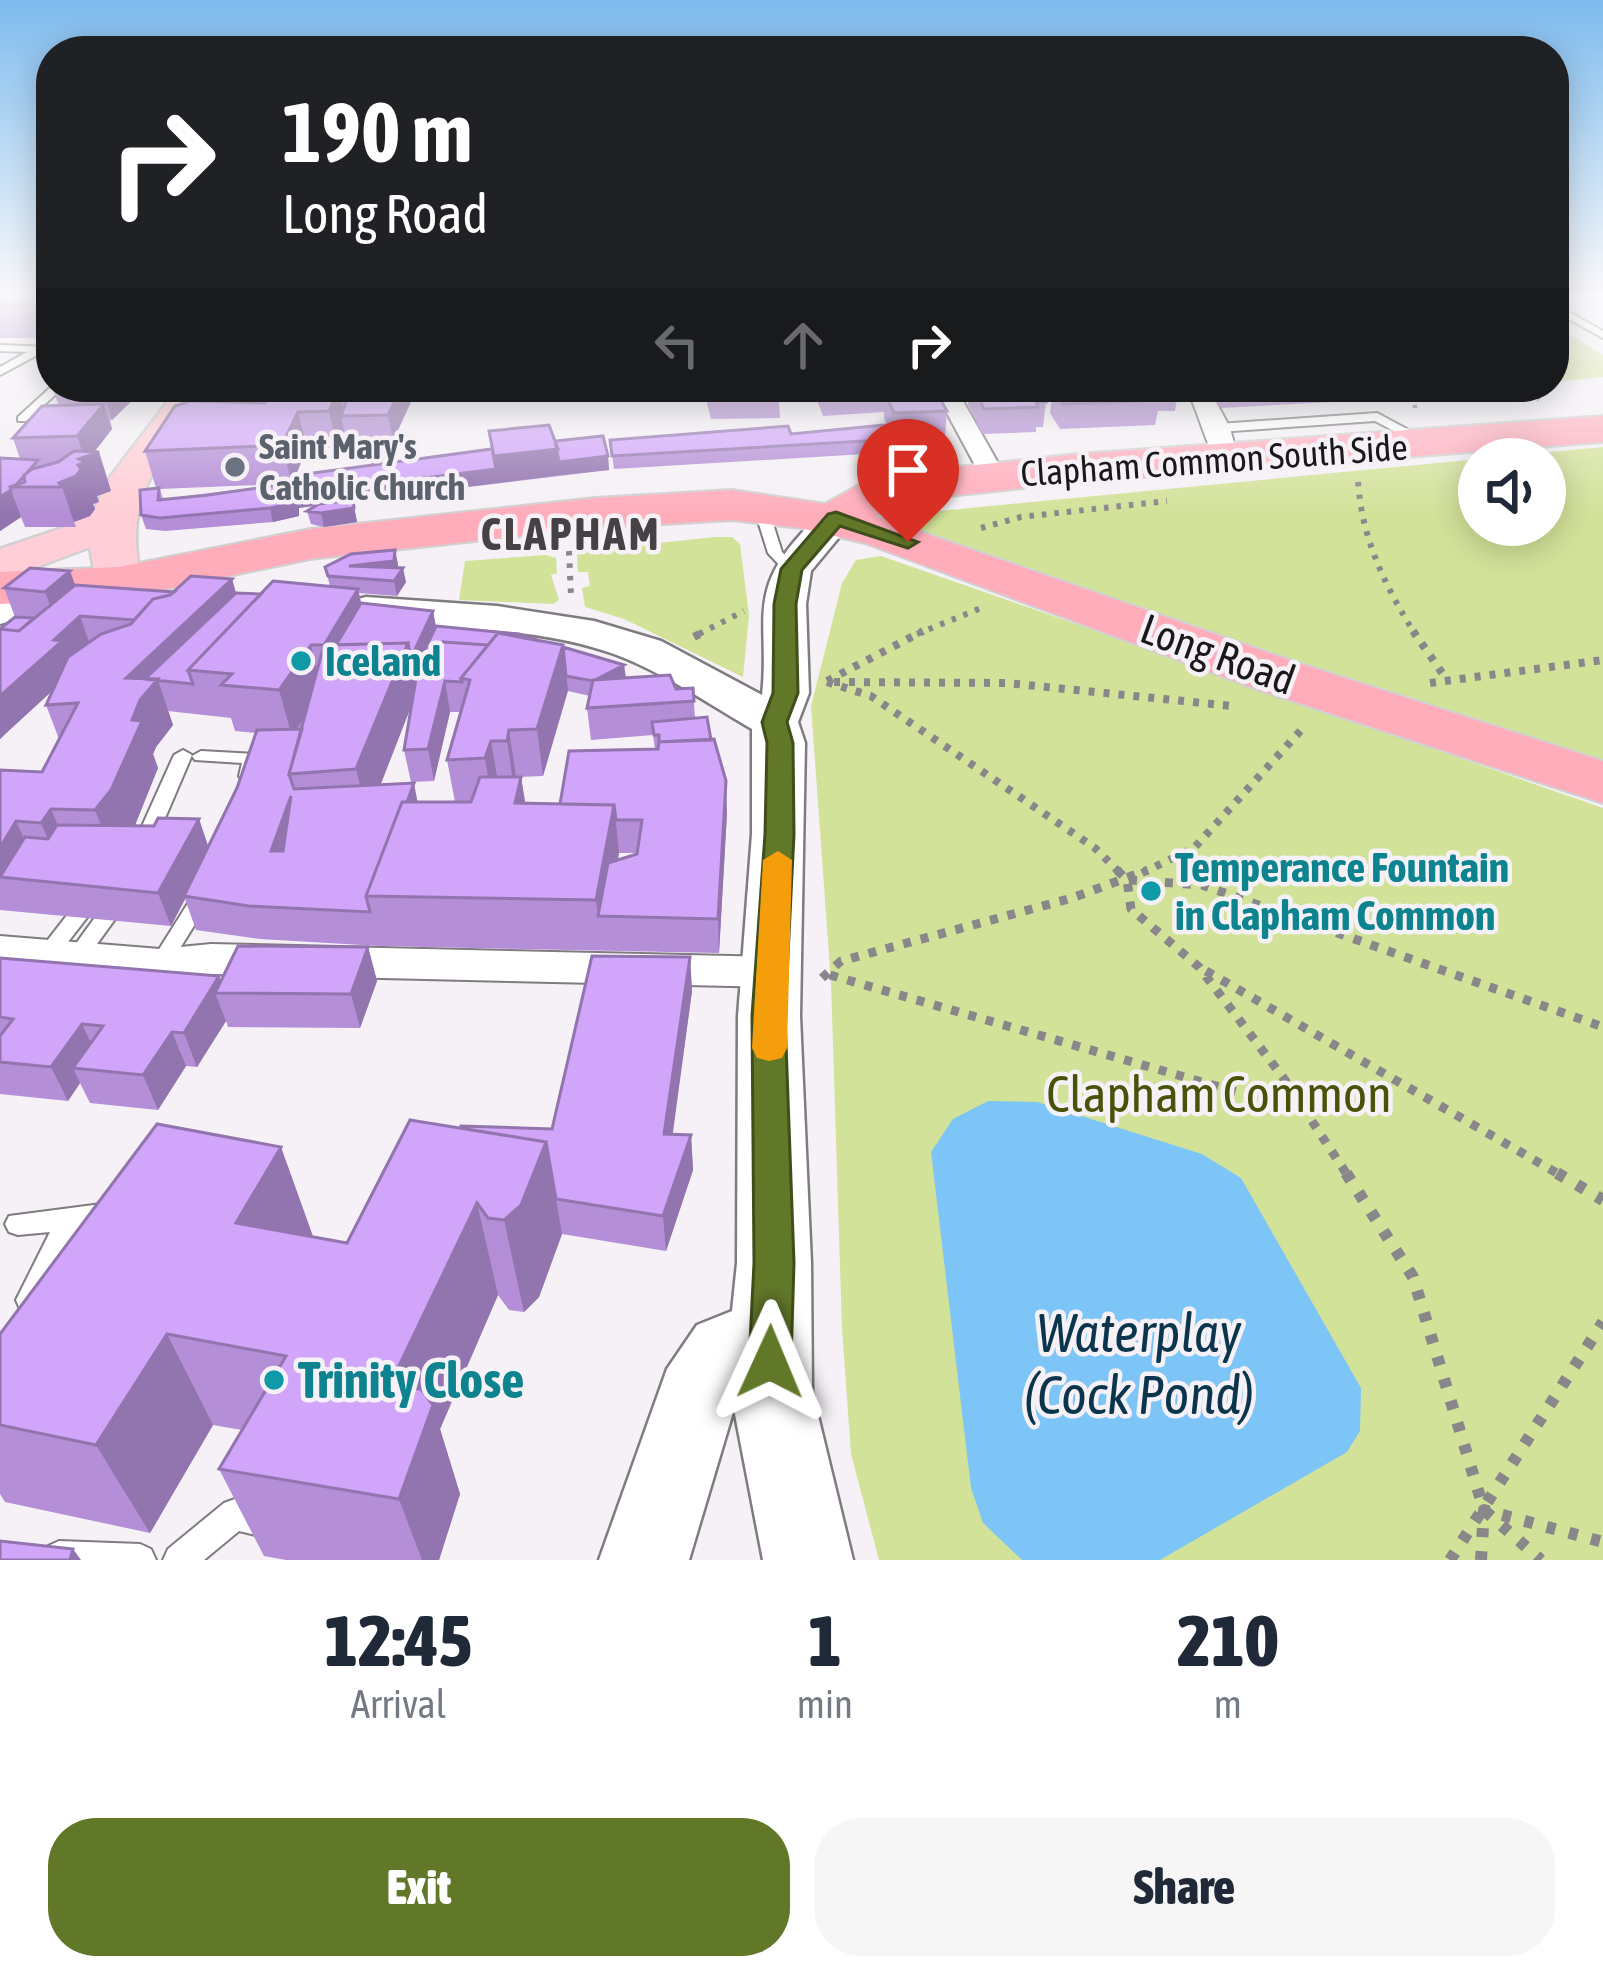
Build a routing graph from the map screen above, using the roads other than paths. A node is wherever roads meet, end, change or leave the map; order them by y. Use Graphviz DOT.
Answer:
graph roads {
  1 [pos="41,402"];
  2 [pos="188,402"];
  3 [pos="952,402"];
  4 [pos="1204,402"];
  5 [pos="22,419"];
  6 [pos="1603,429"];
  7 [pos="1222,443"];
  8 [pos="993,477"];
  9 [pos="901,487"];
  10 [pos="673,507"];
  11 [pos="761,508"];
  12 [pos="836,518"];
  13 [pos="118,521"];
  14 [pos="791,569"];
  15 [pos="8,583"];
  16 [pos="230,600"];
  17 [pos="326,607"];
  18 [pos="792,702"];
  19 [pos="1603,783"];
  20 [pos="244,789"];
  21 [pos="212,873"];
  22 [pos="104,879"];
  23 [pos="0,951"];
  24 [pos="62,956"];
  25 [pos="160,964"];
  26 [pos="801,977"];
  27 [pos="133,1212"];
  28 [pos="69,1218"];
  29 [pos="18,1224"];
  30 [pos="20,1321"];
  31 [pos="769,1334"];
  32 [pos="280,1526"];
  33 [pos="23,1556"];
  34 [pos="140,1560"];
  35 [pos="178,1560"];
  36 [pos="644,1560"];
  37 [pos="808,1560"];
  1 -- 5 [label="lane"];
  2 -- 13 [label="main road"];
  3 -- 8 [label="street"];
  4 -- 7 [label="street"];
  6 -- 7 [label="highway, Clapham Common South Side"];
  7 -- 8 [label="highway, Clapham Common South Side"];
  8 -- 9 [label="highway, Clapham Common South Side"];
  9 -- 10 [label="highway"];
  9 -- 12 [label="highway, Clapham Common South Side"];
  10 -- 11 [label="highway"];
  10 -- 13 [label="highway"];
  11 -- 12 [label="highway"];
  11 -- 14 [label="lane"];
  12 -- 14 [label="main road"];
  12 -- 19 [label="highway, Long Road"];
  13 -- 15 [label="highway"];
  13 -- 16 [label="main road"];
  14 -- 18 [label="main road"];
  17 -- 18 [label="main road"];
  18 -- 26 [label="main road"];
  20 -- 24 [label="lane"];
  21 -- 25 [label="lane"];
  22 -- 24 [label="lane"];
  23 -- 24 [label="street"];
  24 -- 25 [label="street"];
  25 -- 26 [label="street"];
  26 -- 31 [label="main road"];
  27 -- 28 [label="lane"];
  28 -- 29 [label="lane"];
  28 -- 30 [label="lane"];
  31 -- 36 [label="main road"];
  31 -- 37 [label="main road"];
  32 -- 35 [label="lane"];
  33 -- 34 [label="lane"];
}
